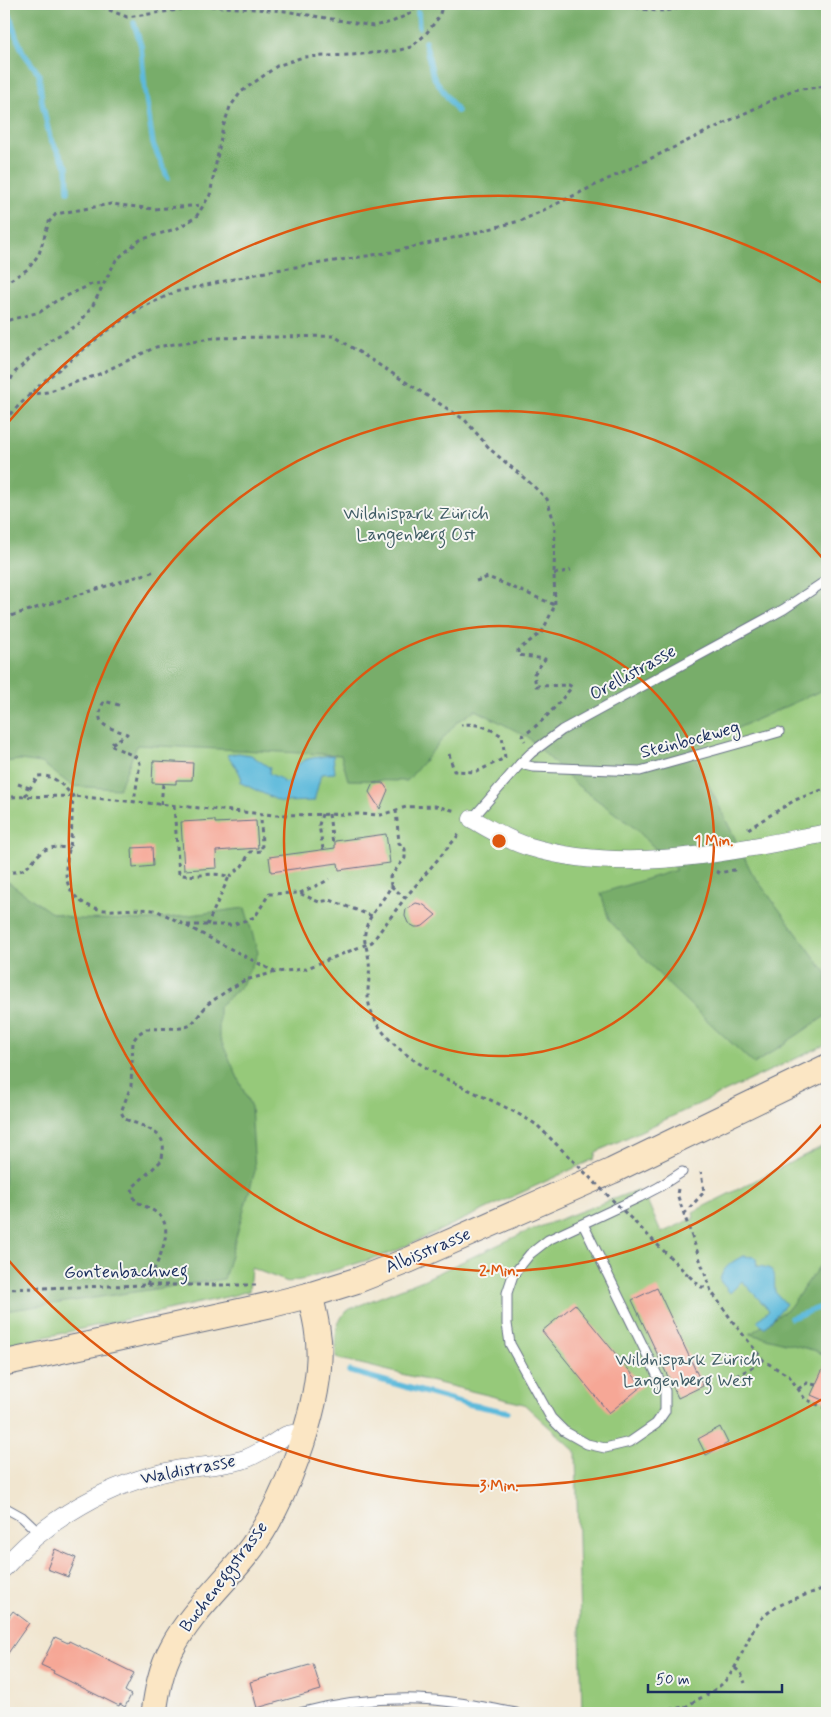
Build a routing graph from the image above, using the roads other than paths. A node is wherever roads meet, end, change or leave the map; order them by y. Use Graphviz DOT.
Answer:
graph roads {
  1 [pos="827,580"];
  2 [pos="779,732"];
  3 [pos="520,764"];
  4 [pos="472,818"];
  5 [pos="827,833"];
  6 [pos="827,1067"];
  7 [pos="682,1172"];
  8 [pos="583,1224"];
  9 [pos="310,1295"];
  10 [pos="4,1363"];
  11 [pos="304,1433"];
  12 [pos="4,1507"];
  13 [pos="39,1533"];
  14 [pos="4,1568"];
  15 [pos="154,1713"];
  16 [pos="299,1713"];
  17 [pos="516,1713"];
  1 -- 3 [label="lane, Orellistrasse"];
  2 -- 3 [label="lane, Steinbockweg"];
  3 -- 4 [label="lane, Orellistrasse"];
  4 -- 5 [label="street"];
  6 -- 9 [label="main road, Albisstrasse"];
  7 -- 8 [label="lane"];
  8 -- 8 [label="lane"];
  9 -- 10 [label="main road, Albisstrasse"];
  9 -- 11 [label="main road, Bucheneggstrasse"];
  11 -- 13 [label="street, Waldistrasse"];
  11 -- 15 [label="main road, Bucheneggstrasse"];
  12 -- 13 [label="lane"];
  13 -- 14 [label="street, Waldistrasse"];
  16 -- 17 [label="lane"];
}
